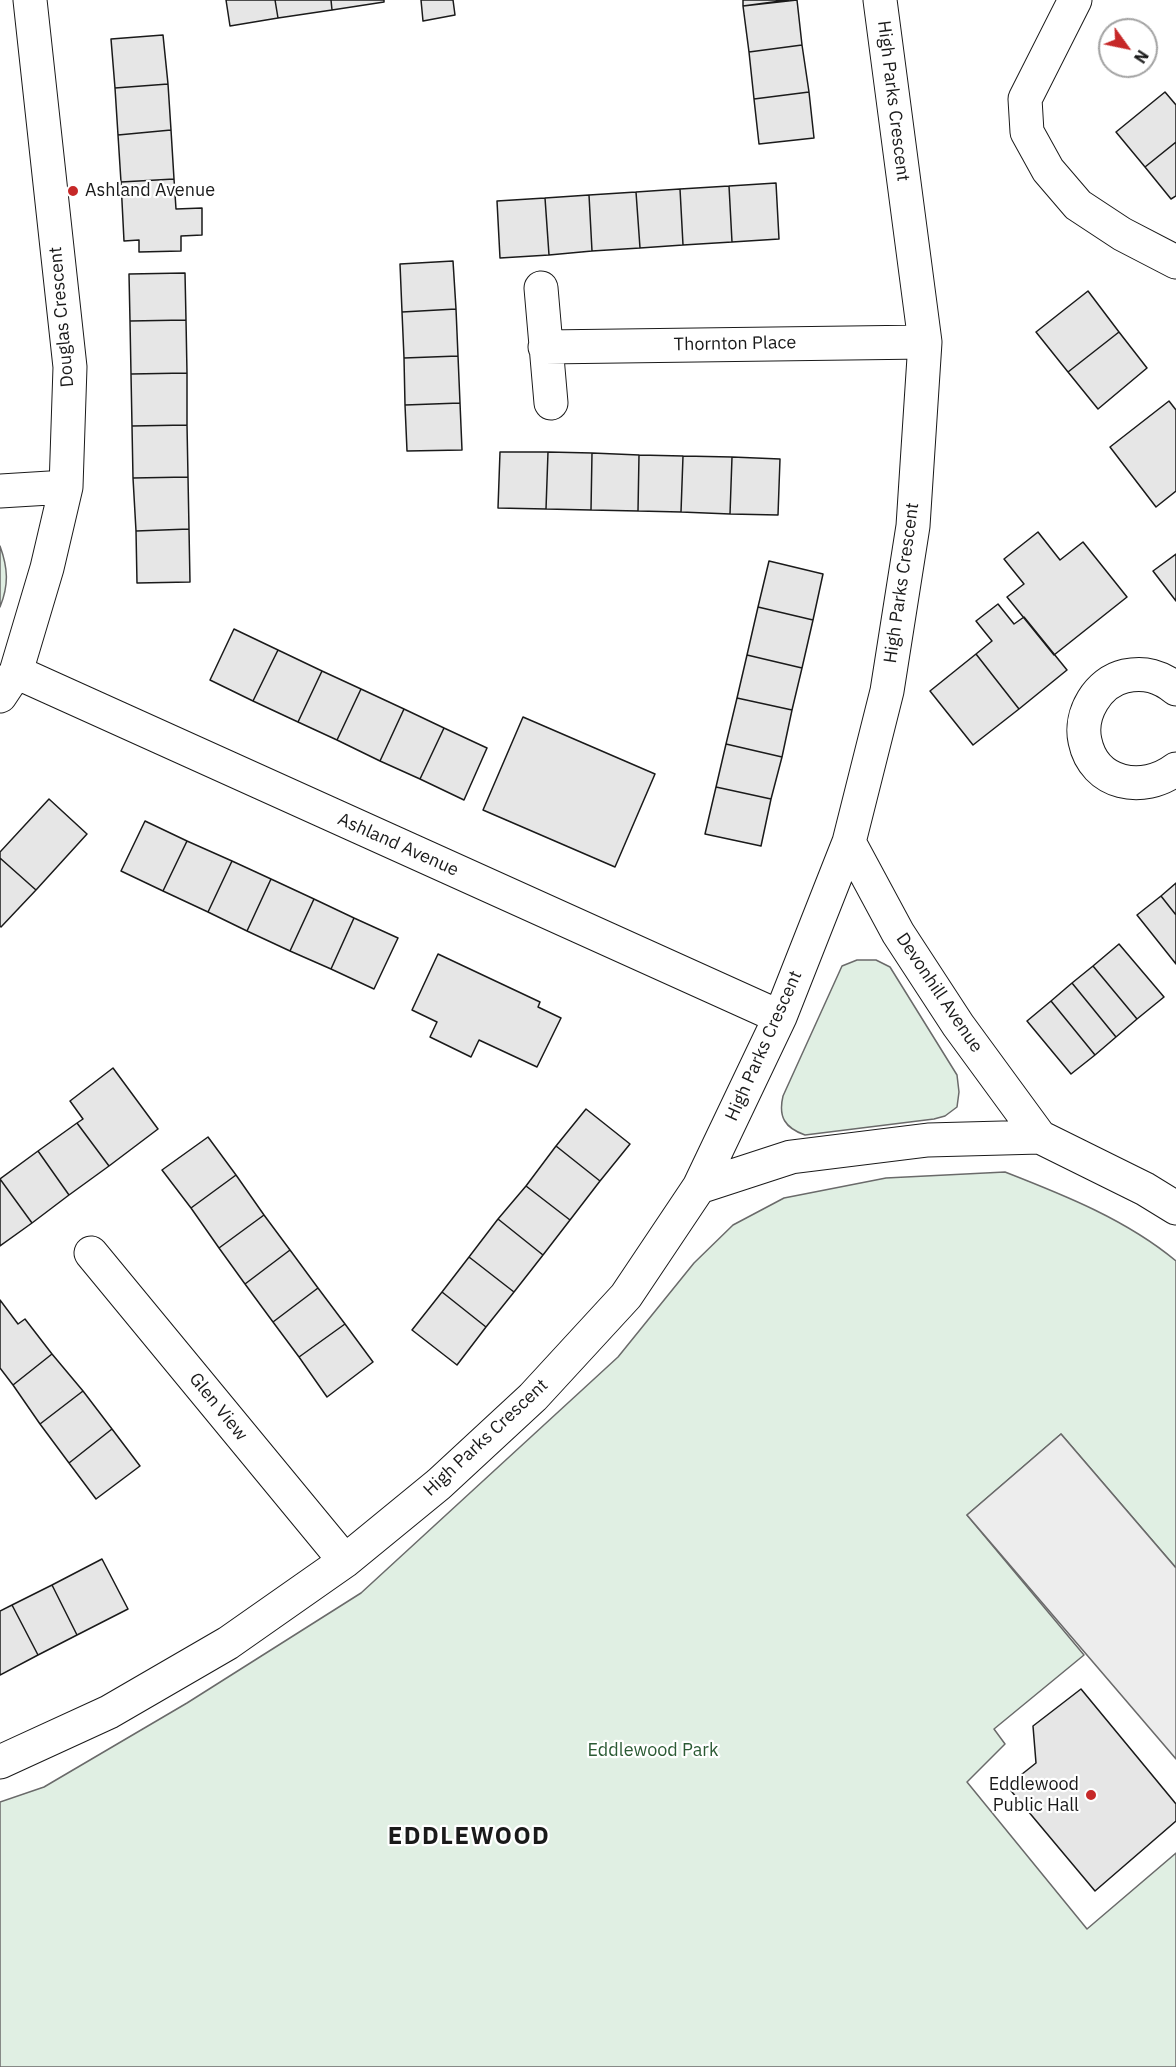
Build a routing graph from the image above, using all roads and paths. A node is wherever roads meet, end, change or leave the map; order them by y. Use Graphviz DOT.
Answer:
graph roads {
  1 [pos="30,0"];
  2 [pos="880,0"];
  3 [pos="1075,0"];
  4 [pos="1176,262"];
  5 [pos="541,288"];
  6 [pos="925,342"];
  7 [pos="545,347"];
  8 [pos="551,403"];
  9 [pos="66,487"];
  10 [pos="0,491"];
  11 [pos="8,684"];
  12 [pos="1176,688"];
  13 [pos="1176,769"];
  14 [pos="849,842"];
  15 [pos="780,1017"];
  16 [pos="1040,1137"];
  17 [pos="699,1187"];
  18 [pos="1176,1208"];
  19 [pos="90,1252"];
  20 [pos="345,1561"];
  21 [pos="0,1762"];
  1 -- 9 [label="street, Douglas Crescent"];
  2 -- 6 [label="street, High Parks Crescent"];
  3 -- 4 [label="street"];
  5 -- 7 [label="street"];
  6 -- 7 [label="street, Thornton Place"];
  6 -- 14 [label="street, High Parks Crescent"];
  7 -- 8 [label="street"];
  9 -- 10 [label="street"];
  9 -- 11 [label="street, Douglas Crescent"];
  11 -- 15 [label="street, Ashland Avenue"];
  12 -- 13 [label="street"];
  14 -- 15 [label="street, High Parks Crescent"];
  14 -- 16 [label="street, Devonhill Avenue"];
  15 -- 17 [label="street, High Parks Crescent"];
  16 -- 17 [label="street, Devonhill Avenue"];
  16 -- 18 [label="street, Devonhill Avenue"];
  17 -- 20 [label="street, High Parks Crescent"];
  19 -- 20 [label="street, Glen View"];
  20 -- 21 [label="street, High Parks Crescent"];
}
